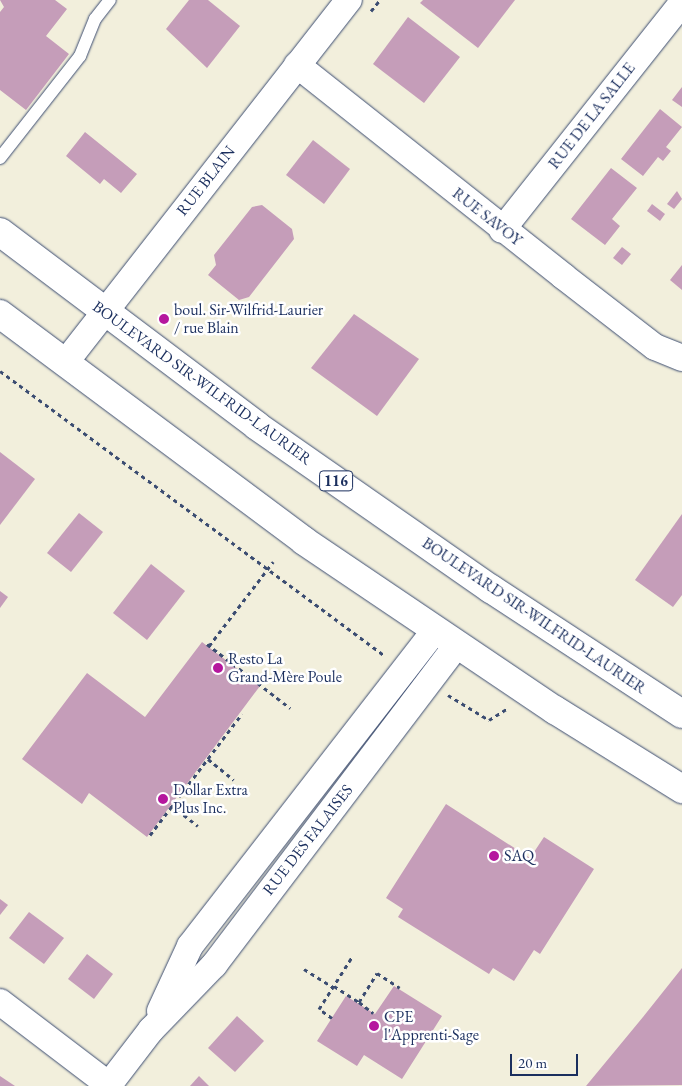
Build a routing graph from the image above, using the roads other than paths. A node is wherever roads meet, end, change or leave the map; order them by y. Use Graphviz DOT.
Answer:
graph roads {
  1 [pos="110,0"];
  2 [pos="349,0"];
  3 [pos="682,2"];
  4 [pos="297,65"];
  5 [pos="0,158"];
  6 [pos="502,230"];
  7 [pos="0,232"];
  8 [pos="104,312"];
  9 [pos="0,314"];
  10 [pos="682,358"];
  11 [pos="65,363"];
  12 [pos="446,638"];
  13 [pos="682,714"];
  14 [pos="682,789"];
  15 [pos="0,1002"];
  16 [pos="152,1030"];
  17 [pos="109,1085"];
  1 -- 5 [label="lane"];
  2 -- 4 [label="street, RUE BLAIN"];
  3 -- 6 [label="street, RUE DE LA SALLE"];
  4 -- 6 [label="street, RUE SAVOY"];
  4 -- 8 [label="street, RUE BLAIN"];
  6 -- 10 [label="street, RUE SAVOY"];
  7 -- 8 [label="main road, BOULEVARD SIR-WILFRID-LAURIER / 116"];
  8 -- 11 [label="street, RUE BLAIN"];
  8 -- 13 [label="main road, BOULEVARD SIR-WILFRID-LAURIER / 116"];
  9 -- 11 [label="main road"];
  11 -- 12 [label="main road"];
  12 -- 14 [label="main road"];
  12 -- 16 [label="street, RUE DES FALAISES"];
  12 -- 16 [label="street, RUE DES FALAISES"];
  15 -- 17 [label="street"];
  16 -- 17 [label="street, RUE DES FALAISES"];
}
